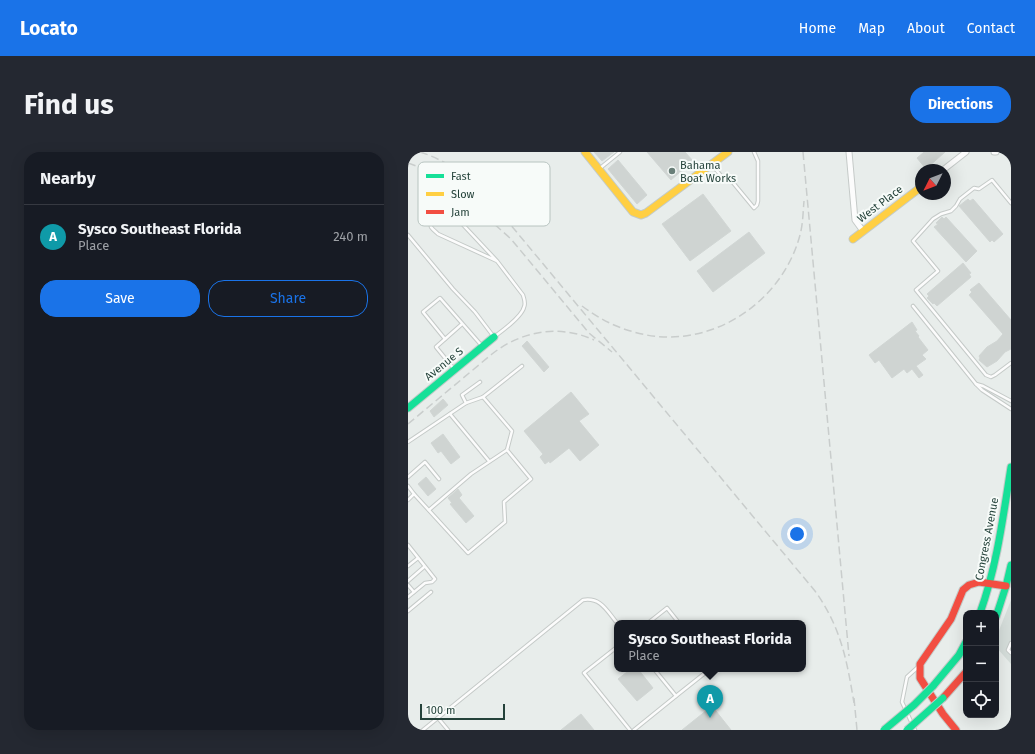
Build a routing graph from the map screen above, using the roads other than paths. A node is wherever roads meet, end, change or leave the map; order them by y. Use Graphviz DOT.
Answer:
graph roads {
  1 [pos="585,152"];
  2 [pos="620,152"];
  3 [pos="728,152"];
  4 [pos="754,152"];
  5 [pos="848,152"];
  6 [pos="966,152"];
  7 [pos="712,164"];
  8 [pos="951,164"];
  9 [pos="598,169"];
  10 [pos="915,192"];
  11 [pos="1011,203"];
  12 [pos="432,226"];
  13 [pos="464,226"];
  14 [pos="863,231"];
  15 [pos="408,235"];
  16 [pos="853,239"];
  17 [pos="497,261"];
  18 [pos="913,306"];
  19 [pos="462,324"];
  20 [pos="494,337"];
  21 [pos="446,338"];
  22 [pos="482,347"];
  23 [pos="1011,363"];
  24 [pos="522,366"];
  25 [pos="454,370"];
  26 [pos="480,382"];
  27 [pos="976,384"];
  28 [pos="483,397"];
  29 [pos="1011,400"];
  30 [pos="466,403"];
  31 [pos="408,408"];
  32 [pos="1011,408"];
  33 [pos="450,414"];
  34 [pos="408,442"];
  35 [pos="507,450"];
  36 [pos="489,461"];
  37 [pos="1011,467"];
  38 [pos="408,477"];
  39 [pos="439,479"];
  40 [pos="408,486"];
  41 [pos="414,494"];
  42 [pos="408,500"];
  43 [pos="429,510"];
  44 [pos="408,545"];
  45 [pos="418,558"];
  46 [pos="1011,565"];
  47 [pos="408,566"];
  48 [pos="424,567"];
  49 [pos="408,581"];
  50 [pos="991,583"];
  51 [pos="408,585"];
  52 [pos="1006,586"];
  53 [pos="414,592"];
  54 [pos="431,592"];
  55 [pos="408,597"];
  56 [pos="981,610"];
  57 [pos="998,610"];
  58 [pos="408,611"];
  59 [pos="615,620"];
  60 [pos="652,620"];
  61 [pos="676,620"];
  62 [pos="1011,643"];
  63 [pos="964,646"];
  64 [pos="614,649"];
  65 [pos="1011,653"];
  66 [pos="920,664"];
  67 [pos="656,672"];
  68 [pos="706,672"];
  69 [pos="963,675"];
  70 [pos="676,696"];
  71 [pos="438,718"];
  72 [pos="423,730"];
  73 [pos="448,730"];
  74 [pos="630,730"];
  75 [pos="634,730"];
  76 [pos="884,730"];
  77 [pos="907,730"];
  78 [pos="915,730"];
  79 [pos="956,730"];
  1 -- 9 [label="street"];
  2 -- 9 [label="lane"];
  3 -- 7 [label="street"];
  4 -- 7 [label="lane"];
  5 -- 14 [label="street"];
  6 -- 8 [label="street"];
  7 -- 9 [label="street"];
  10 -- 14 [label="street, West Place"];
  11 -- 23 [label="lane"];
  12 -- 17 [label="lane"];
  13 -- 17 [label="lane"];
  14 -- 16 [label="street, West Place"];
  15 -- 20 [label="lane"];
  17 -- 20 [label="lane"];
  18 -- 27 [label="lane"];
  19 -- 21 [label="lane"];
  19 -- 21 [label="lane"];
  19 -- 22 [label="lane"];
  20 -- 22 [label="street, Avenue S"];
  21 -- 25 [label="lane"];
  22 -- 25 [label="street, Avenue S"];
  24 -- 28 [label="lane"];
  25 -- 31 [label="street, Avenue S"];
  26 -- 30 [label="lane"];
  27 -- 29 [label="lane"];
  27 -- 32 [label="lane"];
  28 -- 30 [label="lane"];
  28 -- 35 [label="lane"];
  30 -- 33 [label="lane"];
  33 -- 34 [label="lane"];
  33 -- 36 [label="lane"];
  35 -- 36 [label="lane"];
  35 -- 43 [label="lane"];
  36 -- 43 [label="lane"];
  37 -- 50 [label="street, Congress Avenue"];
  38 -- 39 [label="lane"];
  40 -- 41 [label="lane"];
  41 -- 42 [label="lane"];
  41 -- 43 [label="lane"];
  44 -- 45 [label="lane"];
  45 -- 47 [label="lane"];
  45 -- 48 [label="lane"];
  46 -- 52 [label="street"];
  48 -- 49 [label="lane"];
  48 -- 53 [label="lane"];
  50 -- 52 [label="street"];
  50 -- 56 [label="street, Congress Avenue"];
  50 -- 66 [label="street"];
  51 -- 53 [label="lane"];
  52 -- 57 [label="street"];
  53 -- 55 [label="lane"];
  54 -- 58 [label="lane"];
  59 -- 71 [label="lane"];
  60 -- 61 [label="lane"];
  62 -- 65 [label="lane"];
  63 -- 76 [label="street, bridge"];
  64 -- 74 [label="lane"];
  66 -- 78 [label="lane"];
  66 -- 79 [label="street"];
  67 -- 70 [label="lane"];
  68 -- 70 [label="lane"];
  69 -- 77 [label="street, bridge"];
  70 -- 75 [label="lane"];
  71 -- 72 [label="lane"];
  71 -- 73 [label="lane"];
}
